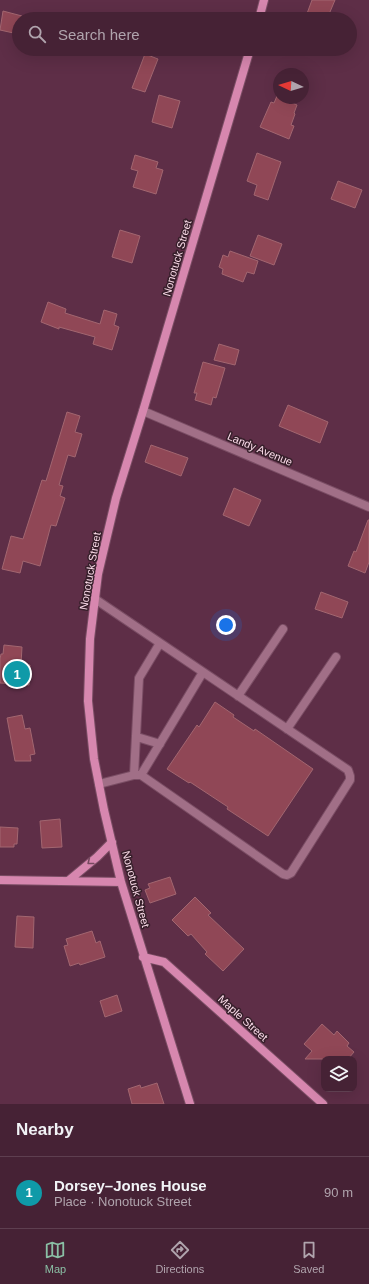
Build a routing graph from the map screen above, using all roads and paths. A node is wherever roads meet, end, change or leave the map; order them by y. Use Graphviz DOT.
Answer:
graph roads {
  1 [pos="264,0"];
  2 [pos="261,12"];
  3 [pos="248,56"];
  4 [pos="143,411"];
  5 [pos="369,507"];
  6 [pos="95,598"];
  7 [pos="283,629"];
  8 [pos="160,643"];
  9 [pos="336,657"];
  10 [pos="203,672"];
  11 [pos="238,696"];
  12 [pos="287,729"];
  13 [pos="137,737"];
  14 [pos="160,744"];
  15 [pos="138,775"];
  16 [pos="99,784"];
  17 [pos="112,842"];
  18 [pos="0,880"];
  19 [pos="68,881"];
  20 [pos="120,882"];
  21 [pos="144,957"];
  22 [pos="190,1104"];
  23 [pos="323,1104"];
  1 -- 2 [label="main road"];
  3 -- 4 [label="main road, Nonotuck Street"];
  4 -- 5 [label="street, Landy Avenue"];
  4 -- 6 [label="main road, Nonotuck Street"];
  6 -- 8 [label="street"];
  6 -- 16 [label="main road, Nonotuck Street"];
  7 -- 11 [label="street"];
  8 -- 10 [label="street"];
  8 -- 13 [label="street"];
  9 -- 12 [label="street"];
  10 -- 11 [label="street"];
  10 -- 14 [label="street"];
  11 -- 12 [label="street"];
  12 -- 15 [label="street"];
  13 -- 14 [label="street"];
  13 -- 15 [label="street"];
  14 -- 15 [label="street"];
  15 -- 16 [label="street"];
  16 -- 17 [label="main road, Nonotuck Street"];
  17 -- 19 [label="main road, one-way"];
  17 -- 20 [label="main road, Nonotuck Street"];
  18 -- 19 [label="main road"];
  19 -- 20 [label="main road"];
  20 -- 21 [label="main road, Nonotuck Street"];
  21 -- 22 [label="main road, Nonotuck Street"];
  21 -- 23 [label="main road, Maple Street"];
}
